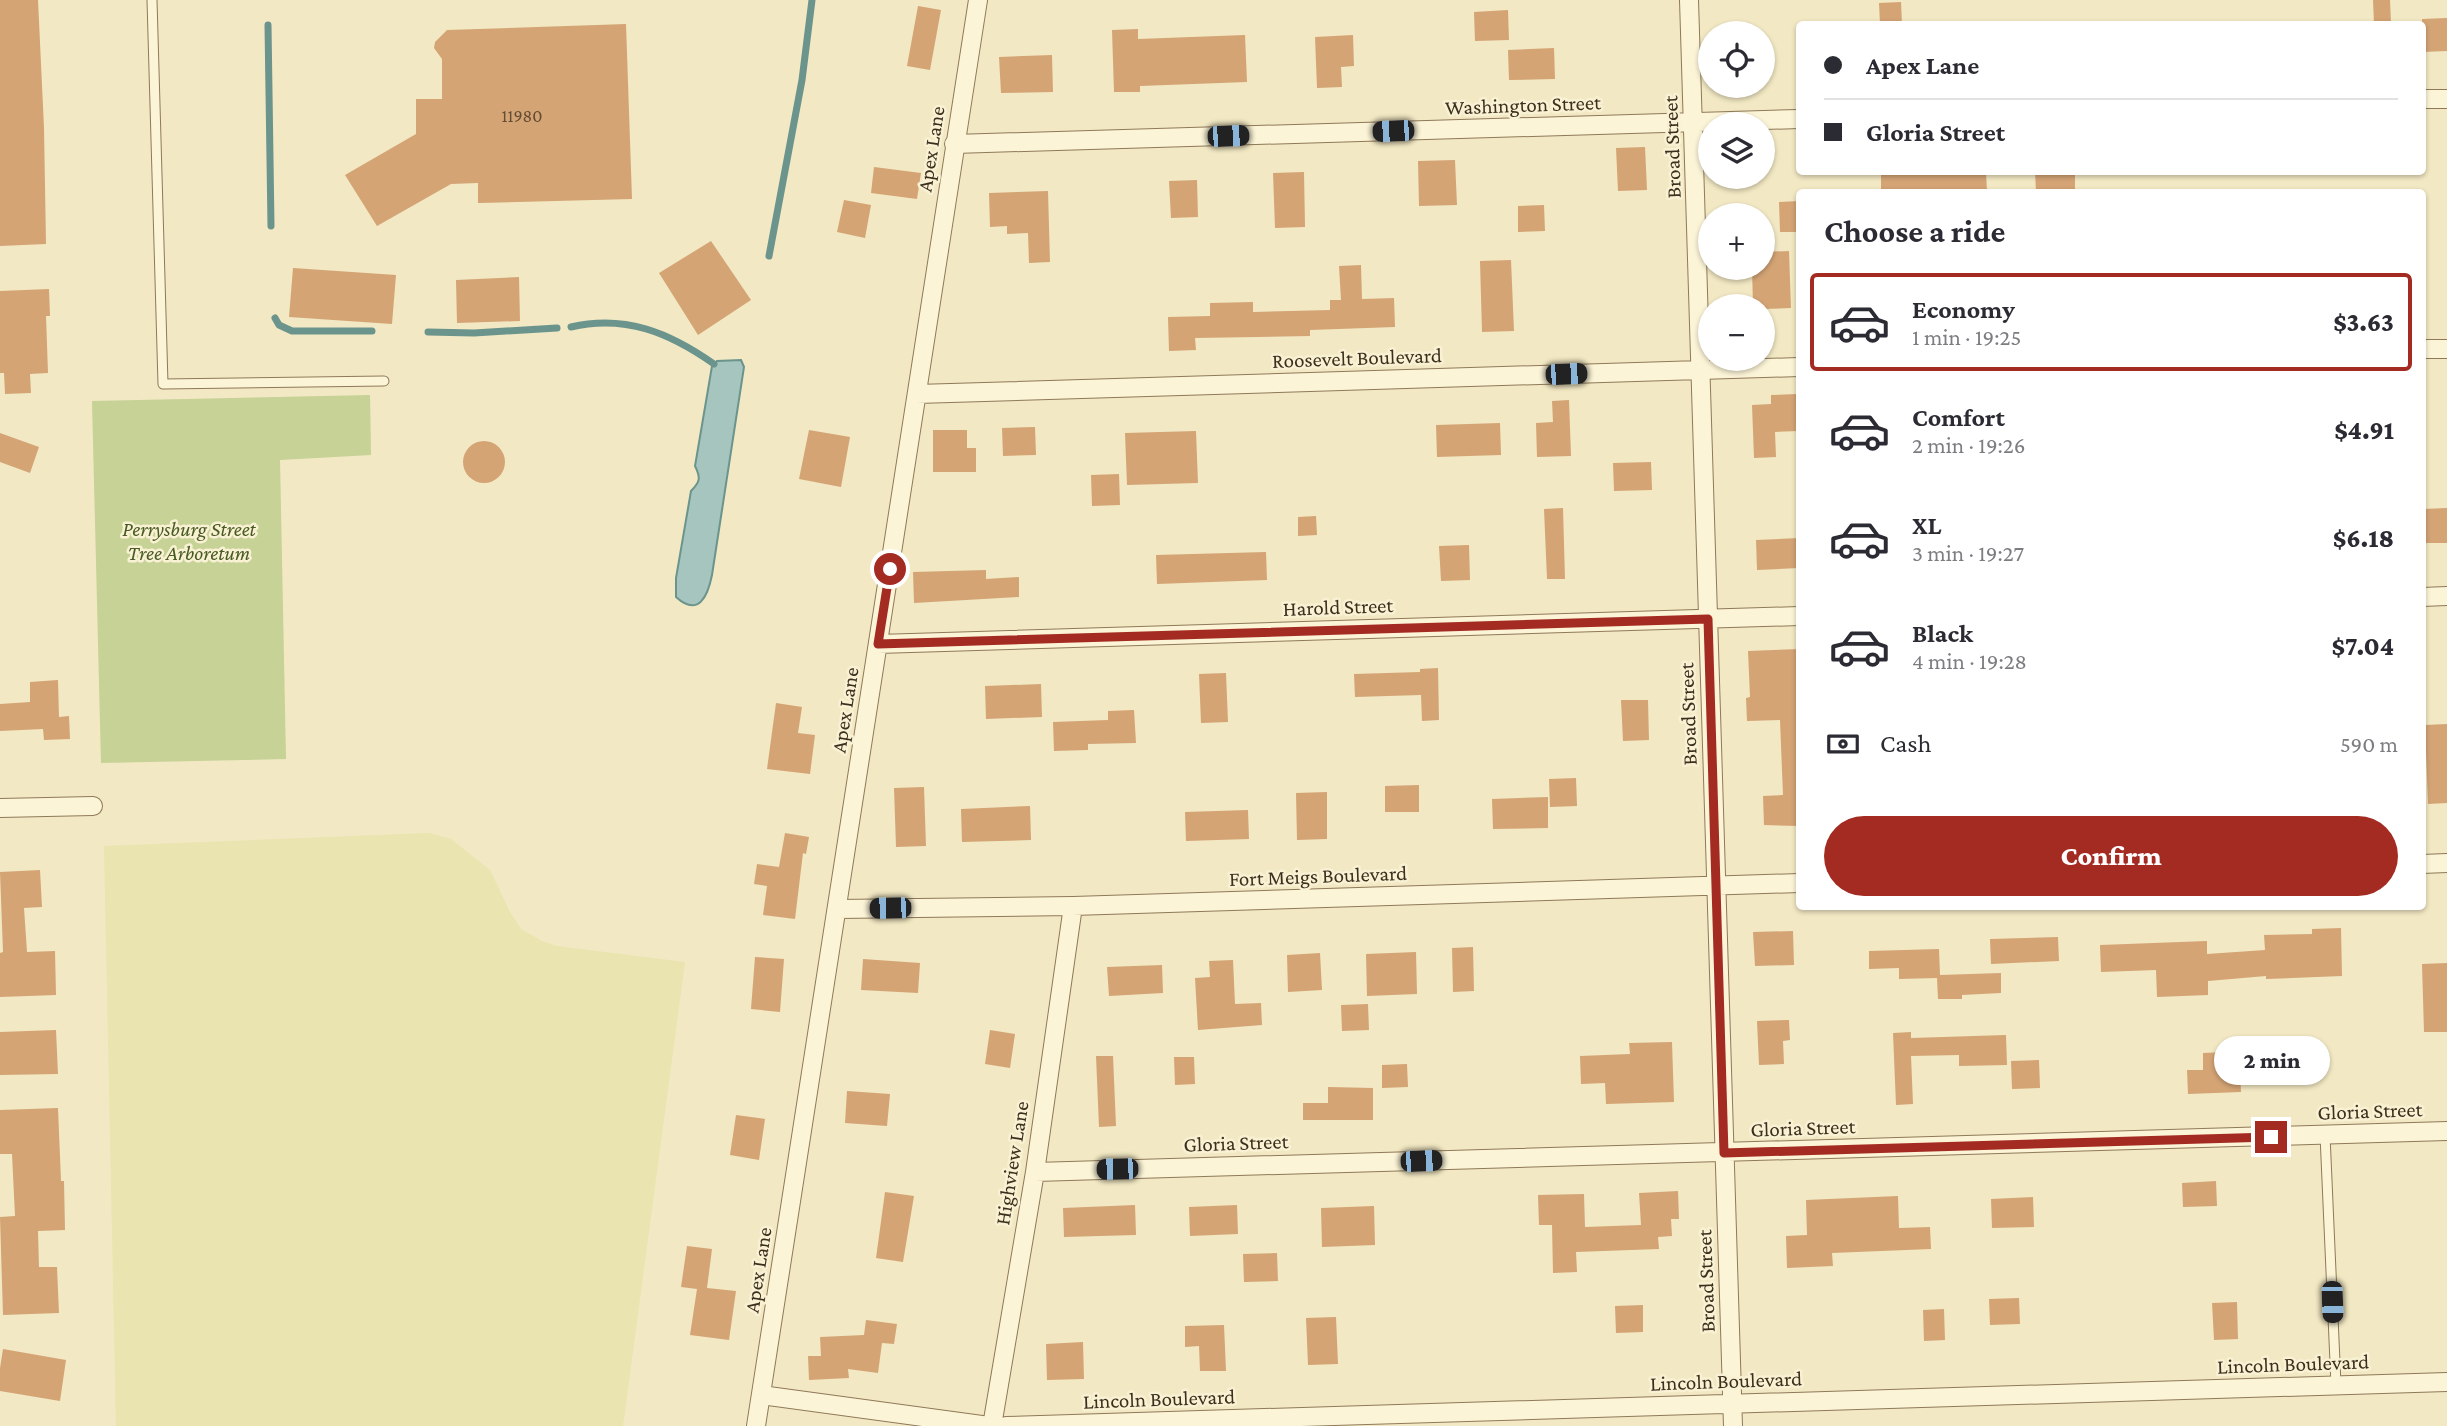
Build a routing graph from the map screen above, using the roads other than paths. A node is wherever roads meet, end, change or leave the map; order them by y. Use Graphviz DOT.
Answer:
graph roads {
  1 [pos="152,0"];
  2 [pos="978,0"];
  3 [pos="1689,0"];
  4 [pos="2426,99"];
  5 [pos="2447,99"];
  6 [pos="1796,119"];
  7 [pos="1694,122"];
  8 [pos="954,144"];
  9 [pos="1699,294"];
  10 [pos="2426,349"];
  11 [pos="2447,349"];
  12 [pos="1796,367"];
  13 [pos="1775,368"];
  14 [pos="1698,370"];
  15 [pos="1701,371"];
  16 [pos="384,381"];
  17 [pos="916,394"];
  18 [pos="2447,596"];
  19 [pos="2426,597"];
  20 [pos="1796,616"];
  21 [pos="1708,619"];
  22 [pos="878,644"];
  23 [pos="93,806"];
  24 [pos="0,808"];
  25 [pos="2447,863"];
  26 [pos="2426,864"];
  27 [pos="1796,883"];
  28 [pos="1717,886"];
  29 [pos="1073,906"];
  30 [pos="838,909"];
  31 [pos="2447,1131"];
  32 [pos="2325,1135"];
  33 [pos="1724,1153"];
  34 [pos="1034,1172"];
  35 [pos="2447,1382"];
  36 [pos="2336,1385"];
  37 [pos="761,1395"];
  38 [pos="1733,1404"];
  39 [pos="757,1426"];
  40 [pos="991,1426"];
  41 [pos="1006,1426"];
  42 [pos="1733,1426"];
  1 -- 16 [label="lane"];
  2 -- 8 [label="street, Apex Lane"];
  3 -- 7 [label="street, Broad Street"];
  4 -- 5 [label="street"];
  6 -- 7 [label="street, Washington Street"];
  7 -- 8 [label="street, Washington Street"];
  7 -- 9 [label="street, Broad Street"];
  8 -- 17 [label="street, Apex Lane"];
  10 -- 11 [label="street"];
  12 -- 13 [label="street, Roosevelt Boulevard"];
  14 -- 17 [label="street, Roosevelt Boulevard"];
  15 -- 21 [label="street, Broad Street"];
  17 -- 22 [label="street, Apex Lane"];
  18 -- 19 [label="street"];
  20 -- 21 [label="street, Harold Street"];
  21 -- 22 [label="street, Harold Street"];
  21 -- 28 [label="street, Broad Street"];
  22 -- 30 [label="street, Apex Lane"];
  23 -- 24 [label="street"];
  25 -- 26 [label="street"];
  27 -- 28 [label="street, Fort Meigs Boulevard"];
  28 -- 29 [label="street, Fort Meigs Boulevard"];
  28 -- 33 [label="street, Broad Street"];
  29 -- 30 [label="street, Fort Meigs Boulevard"];
  29 -- 34 [label="street, Highview Lane"];
  30 -- 37 [label="street, Apex Lane"];
  31 -- 32 [label="street, Gloria Street"];
  32 -- 33 [label="street, Gloria Street"];
  32 -- 36 [label="lane"];
  33 -- 34 [label="street, Gloria Street"];
  33 -- 38 [label="street, Broad Street"];
  34 -- 40 [label="street, Highview Lane"];
  35 -- 36 [label="street, Lincoln Boulevard"];
  36 -- 38 [label="street, Lincoln Boulevard"];
  37 -- 39 [label="street, Apex Lane"];
  37 -- 40 [label="street"];
  38 -- 41 [label="street, Lincoln Boulevard"];
  38 -- 42 [label="street, Broad Street"];
}
